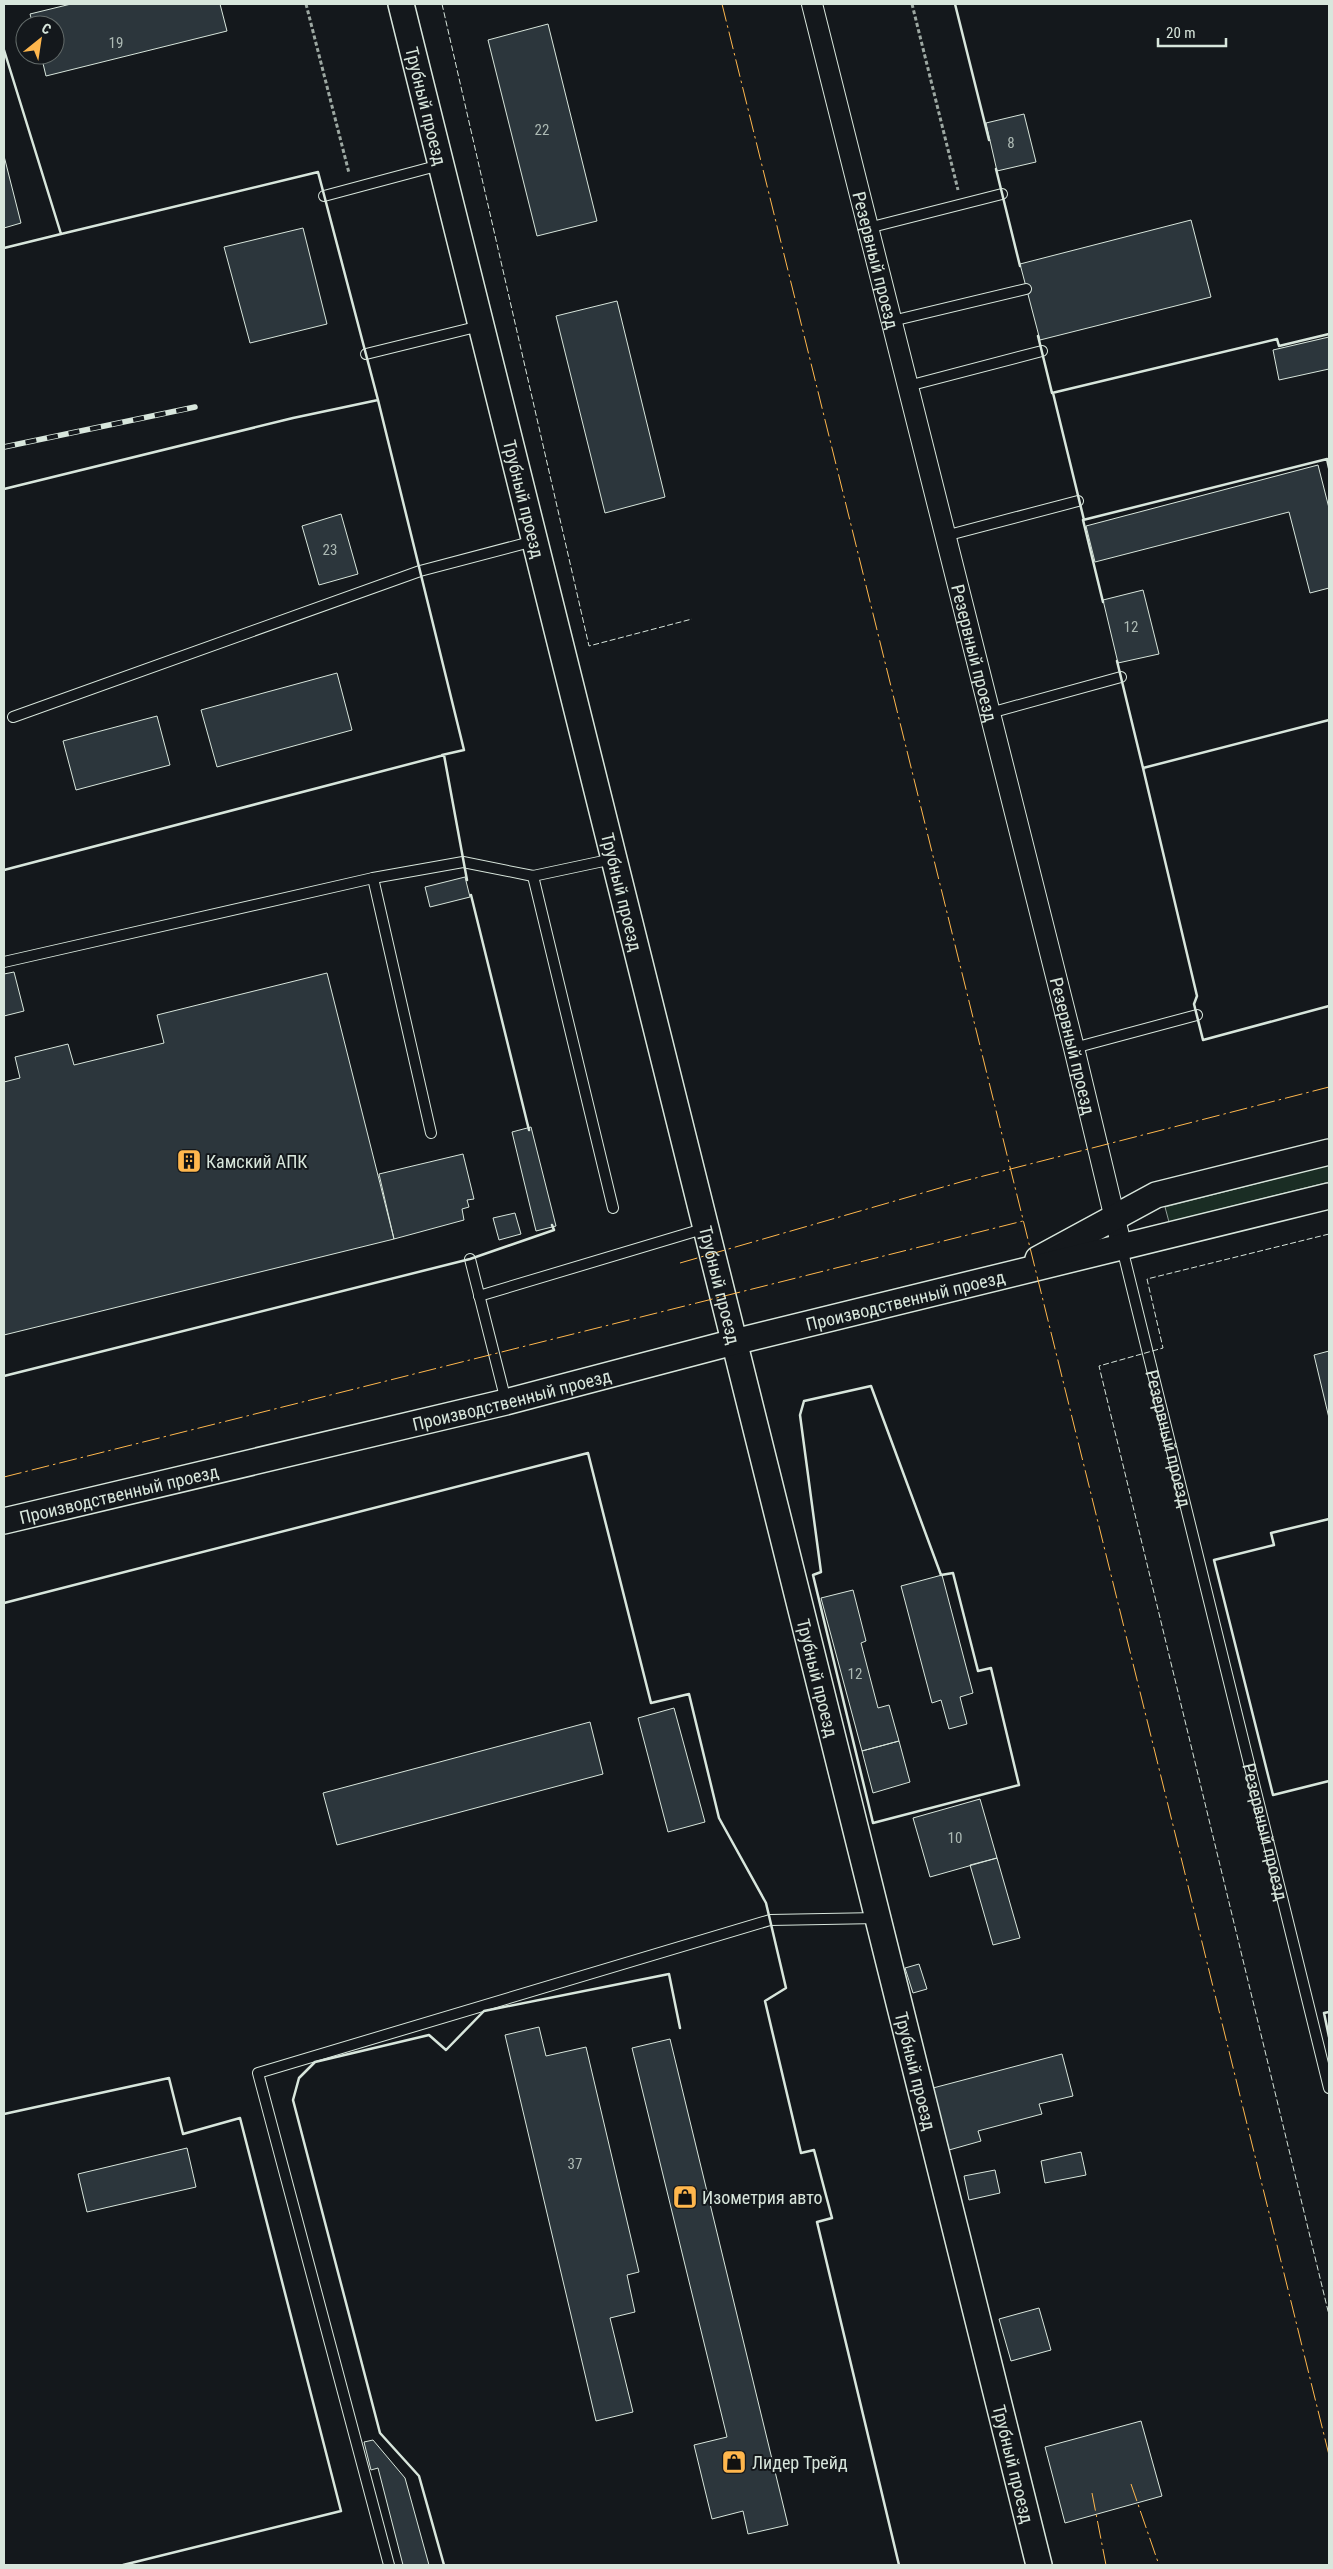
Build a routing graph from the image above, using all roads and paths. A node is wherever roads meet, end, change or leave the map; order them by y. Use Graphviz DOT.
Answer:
graph roads {
  1 [pos="306,4"];
  2 [pos="401,4"];
  3 [pos="812,4"];
  4 [pos="912,4"];
  5 [pos="441,165"];
  6 [pos="353,188"];
  7 [pos="1002,194"];
  8 [pos="324,196"];
  9 [pos="962,204"];
  10 [pos="868,228"];
  11 [pos="1026,289"];
  12 [pos="892,321"];
  13 [pos="481,326"];
  14 [pos="1042,351"];
  15 [pos="366,354"];
  16 [pos="908,386"];
  17 [pos="1078,501"];
  18 [pos="946,536"];
  19 [pos="535,541"];
  20 [pos="1121,677"];
  21 [pos="990,713"];
  22 [pos="13,717"];
  23 [pos="614,859"];
  24 [pos="533,876"];
  25 [pos="373,878"];
  26 [pos="4,962"];
  27 [pos="1197,1015"];
  28 [pos="1074,1048"];
  29 [pos="431,1133"];
  30 [pos="1329,1152"];
  31 [pos="1329,1196"];
  32 [pos="613,1208"];
  33 [pos="1115,1217"];
  34 [pos="706,1228"];
  35 [pos="1122,1248"];
  36 [pos="470,1259"];
  37 [pos="1018,1271"];
  38 [pos="480,1296"];
  39 [pos="734,1342"];
  40 [pos="506,1402"];
  41 [pos="4,1521"];
  42 [pos="878,1918"];
  43 [pos="1329,2088"];
  44 [pos="389,2565"];
  45 [pos="1039,2565"];
  1 -- 6 [label="path"];
  2 -- 5 [label="street, Трубный проезд"];
  3 -- 10 [label="street, Резервный проезд"];
  4 -- 9 [label="path"];
  5 -- 6 [label="lane"];
  5 -- 13 [label="street, Трубный проезд"];
  6 -- 8 [label="lane"];
  7 -- 9 [label="lane"];
  9 -- 10 [label="lane"];
  10 -- 12 [label="street, Резервный проезд"];
  11 -- 12 [label="lane"];
  12 -- 16 [label="street, Резервный проезд"];
  13 -- 15 [label="lane"];
  13 -- 19 [label="street, Трубный проезд"];
  14 -- 16 [label="lane"];
  16 -- 18 [label="street, Резервный проезд"];
  17 -- 18 [label="lane"];
  18 -- 21 [label="street, Резервный проезд"];
  19 -- 22 [label="lane"];
  19 -- 23 [label="street, Трубный проезд"];
  20 -- 21 [label="lane"];
  21 -- 28 [label="street, Резервный проезд"];
  23 -- 24 [label="lane"];
  23 -- 34 [label="street, Трубный проезд"];
  24 -- 25 [label="lane"];
  24 -- 32 [label="lane"];
  25 -- 26 [label="lane"];
  25 -- 29 [label="lane"];
  27 -- 28 [label="lane"];
  28 -- 33 [label="street, Резервный проезд"];
  30 -- 33 [label="street, Производственный проезд"];
  31 -- 35 [label="street, Производственный проезд"];
  33 -- 35 [label="street, Резервный проезд"];
  33 -- 37 [label="street, Производственный проезд"];
  34 -- 38 [label="lane"];
  34 -- 39 [label="street, Трубный проезд"];
  35 -- 37 [label="street, Производственный проезд"];
  35 -- 43 [label="lane, Резервный проезд"];
  36 -- 38 [label="lane"];
  37 -- 39 [label="street, Производственный проезд"];
  38 -- 40 [label="lane"];
  39 -- 40 [label="street, Производственный проезд"];
  39 -- 42 [label="street, Трубный проезд"];
  40 -- 41 [label="street, Производственный проезд"];
  42 -- 44 [label="lane"];
  42 -- 45 [label="street, Трубный проезд"];
}
